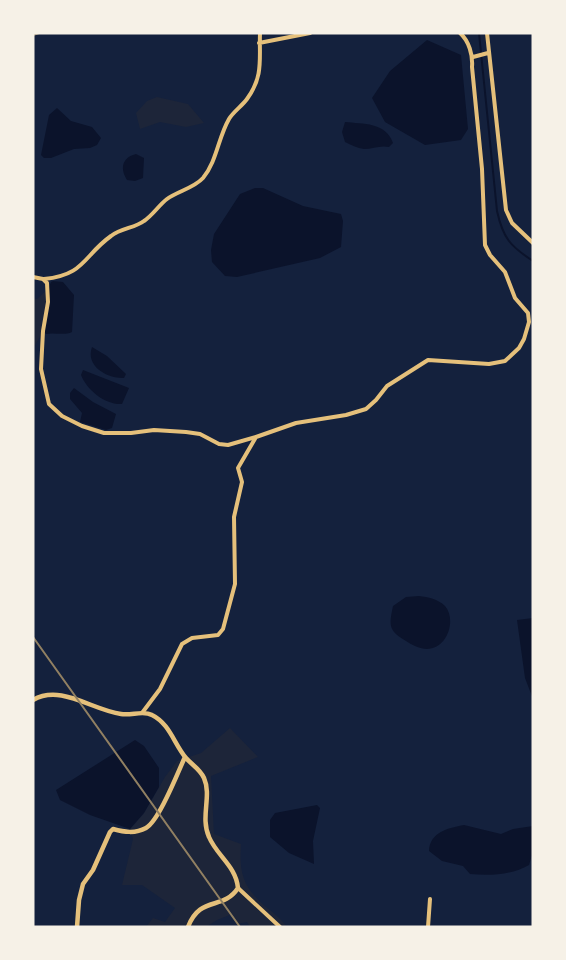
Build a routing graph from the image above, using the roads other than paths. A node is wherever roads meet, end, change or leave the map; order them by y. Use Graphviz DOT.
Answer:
graph roads {
  1 [pos="260,33"];
  2 [pos="310,33"];
  3 [pos="460,33"];
  4 [pos="487,33"];
  5 [pos="259,43"];
  6 [pos="488,53"];
  7 [pos="473,57"];
  8 [pos="533,243"];
  9 [pos="33,277"];
  10 [pos="43,279"];
  11 [pos="256,437"];
  12 [pos="33,700"];
  13 [pos="142,712"];
  14 [pos="185,757"];
  15 [pos="238,888"];
  16 [pos="430,898"];
  17 [pos="77,927"];
  18 [pos="188,927"];
  19 [pos="280,927"];
  20 [pos="428,927"];
  1 -- 5 [label="street"];
  2 -- 5 [label="street"];
  3 -- 7 [label="street"];
  4 -- 6 [label="street"];
  5 -- 10 [label="street"];
  6 -- 7 [label="street"];
  6 -- 8 [label="street"];
  7 -- 11 [label="street"];
  9 -- 10 [label="street"];
  10 -- 11 [label="street"];
  11 -- 13 [label="street"];
  12 -- 13 [label="street"];
  13 -- 14 [label="street"];
  14 -- 15 [label="street"];
  14 -- 17 [label="street"];
  15 -- 18 [label="street"];
  15 -- 19 [label="street"];
  16 -- 20 [label="street"];
}
